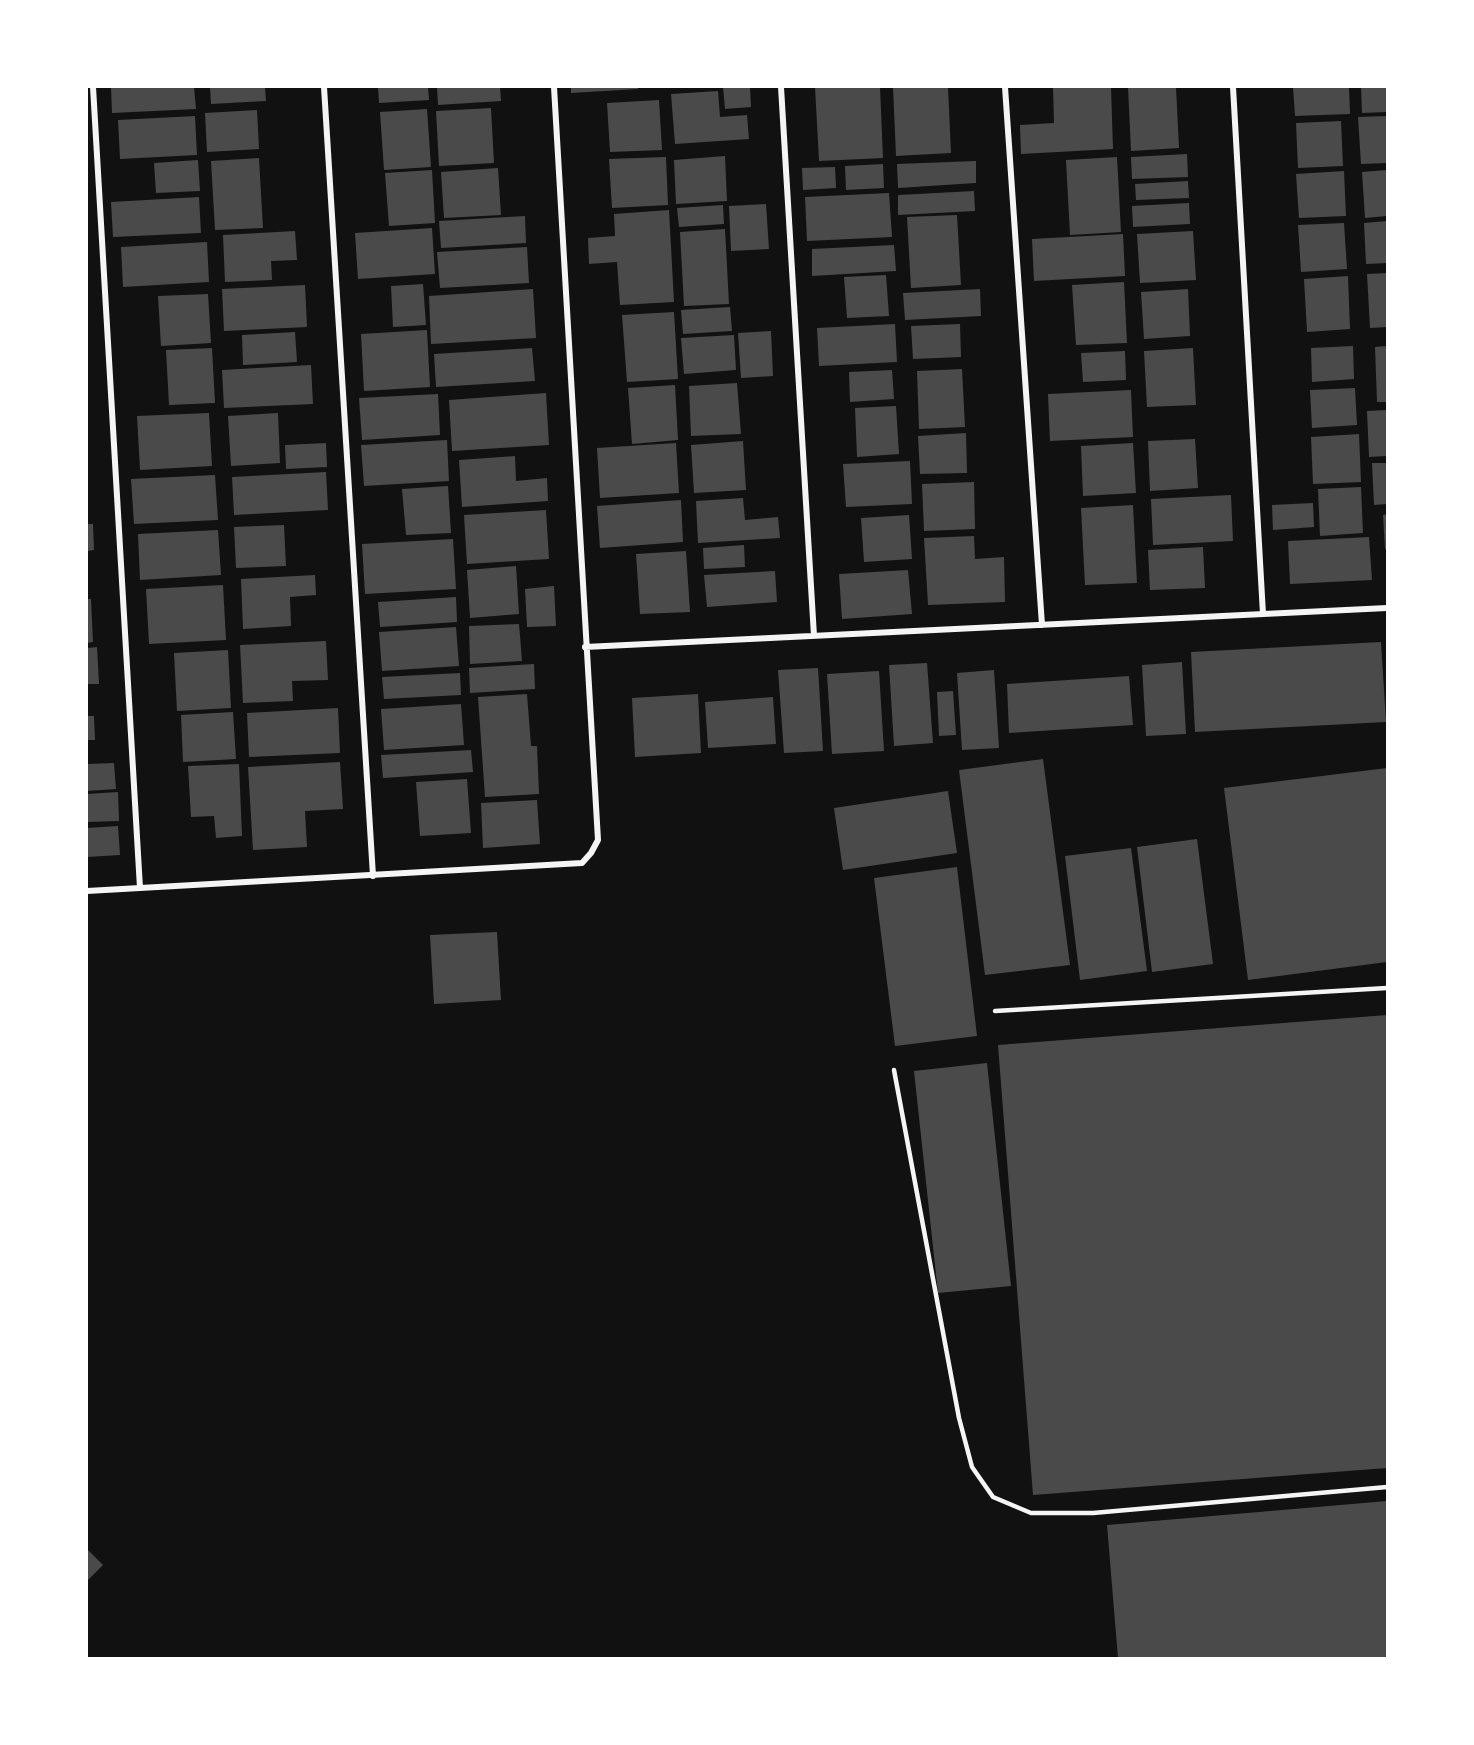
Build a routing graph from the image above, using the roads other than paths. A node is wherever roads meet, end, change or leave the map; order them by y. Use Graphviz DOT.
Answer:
graph roads {
  1 [pos="93,87"];
  2 [pos="324,87"];
  3 [pos="554,87"];
  4 [pos="781,87"];
  5 [pos="1005,87"];
  6 [pos="1233,87"];
  7 [pos="1387,608"];
  8 [pos="1263,614"];
  9 [pos="1042,625"];
  10 [pos="814,636"];
  11 [pos="585,647"];
  12 [pos="373,876"];
  13 [pos="140,888"];
  14 [pos="87,891"];
  15 [pos="1387,988"];
  16 [pos="995,1011"];
  17 [pos="894,1070"];
  18 [pos="1387,1487"];
  1 -- 13 [label="street"];
  2 -- 12 [label="street"];
  3 -- 11 [label="street"];
  4 -- 10 [label="street"];
  5 -- 9 [label="street"];
  6 -- 8 [label="street"];
  7 -- 8 [label="street"];
  8 -- 9 [label="street"];
  9 -- 10 [label="street"];
  10 -- 11 [label="street"];
  11 -- 12 [label="street"];
  12 -- 13 [label="street"];
  13 -- 14 [label="street"];
  15 -- 16 [label="lane"];
  17 -- 18 [label="lane"];
}
